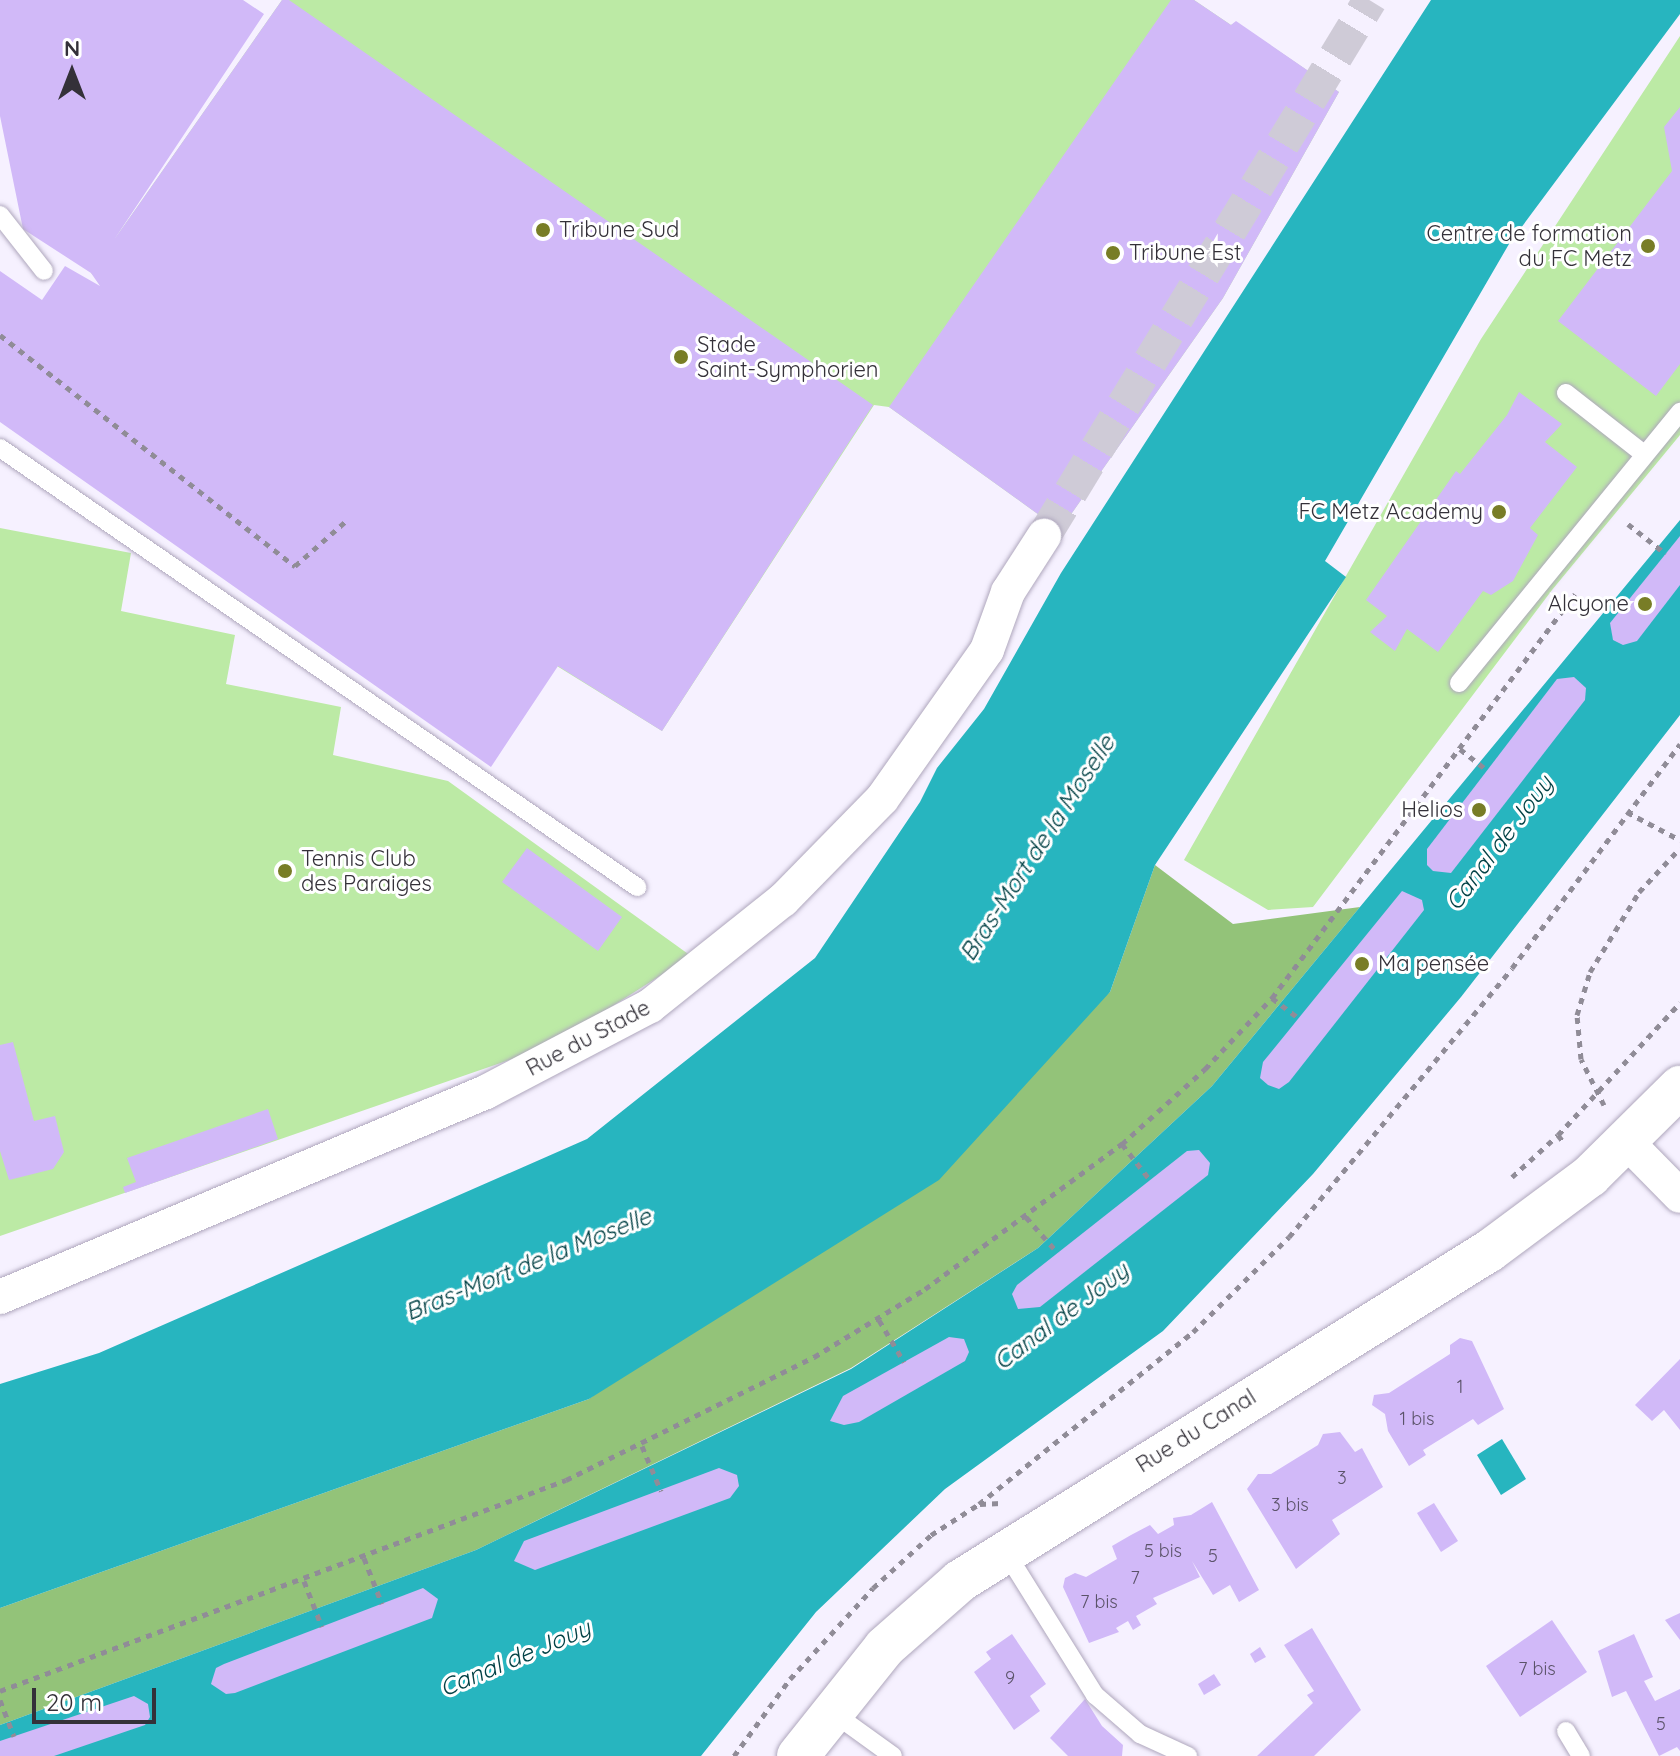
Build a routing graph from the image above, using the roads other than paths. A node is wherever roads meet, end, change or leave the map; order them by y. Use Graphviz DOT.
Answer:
graph roads {
  1 [pos="0,215"];
  2 [pos="44,271"];
  3 [pos="1566,393"];
  4 [pos="1680,412"];
  5 [pos="0,448"];
  6 [pos="1645,455"];
  7 [pos="1044,536"];
  8 [pos="1459,683"];
  9 [pos="637,887"];
  10 [pos="1680,1087"];
  11 [pos="1628,1143"];
  12 [pos="1680,1196"];
  13 [pos="0,1297"];
  14 [pos="1003,1549"];
  15 [pos="832,1712"];
  16 [pos="1566,1731"];
  17 [pos="798,1756"];
  18 [pos="893,1756"];
  19 [pos="1188,1756"];
  20 [pos="1581,1756"];
  1 -- 2 [label="lane"];
  3 -- 6 [label="lane"];
  4 -- 6 [label="lane"];
  5 -- 9 [label="lane"];
  6 -- 8 [label="lane"];
  7 -- 13 [label="street, Rue du Stade"];
  10 -- 11 [label="street, Rue du Canal"];
  11 -- 12 [label="street"];
  11 -- 14 [label="street, Rue du Canal"];
  14 -- 15 [label="street, Rue du Canal"];
  14 -- 19 [label="lane"];
  15 -- 17 [label="street, Rue du Canal"];
  15 -- 18 [label="lane"];
  16 -- 20 [label="lane"];
}
